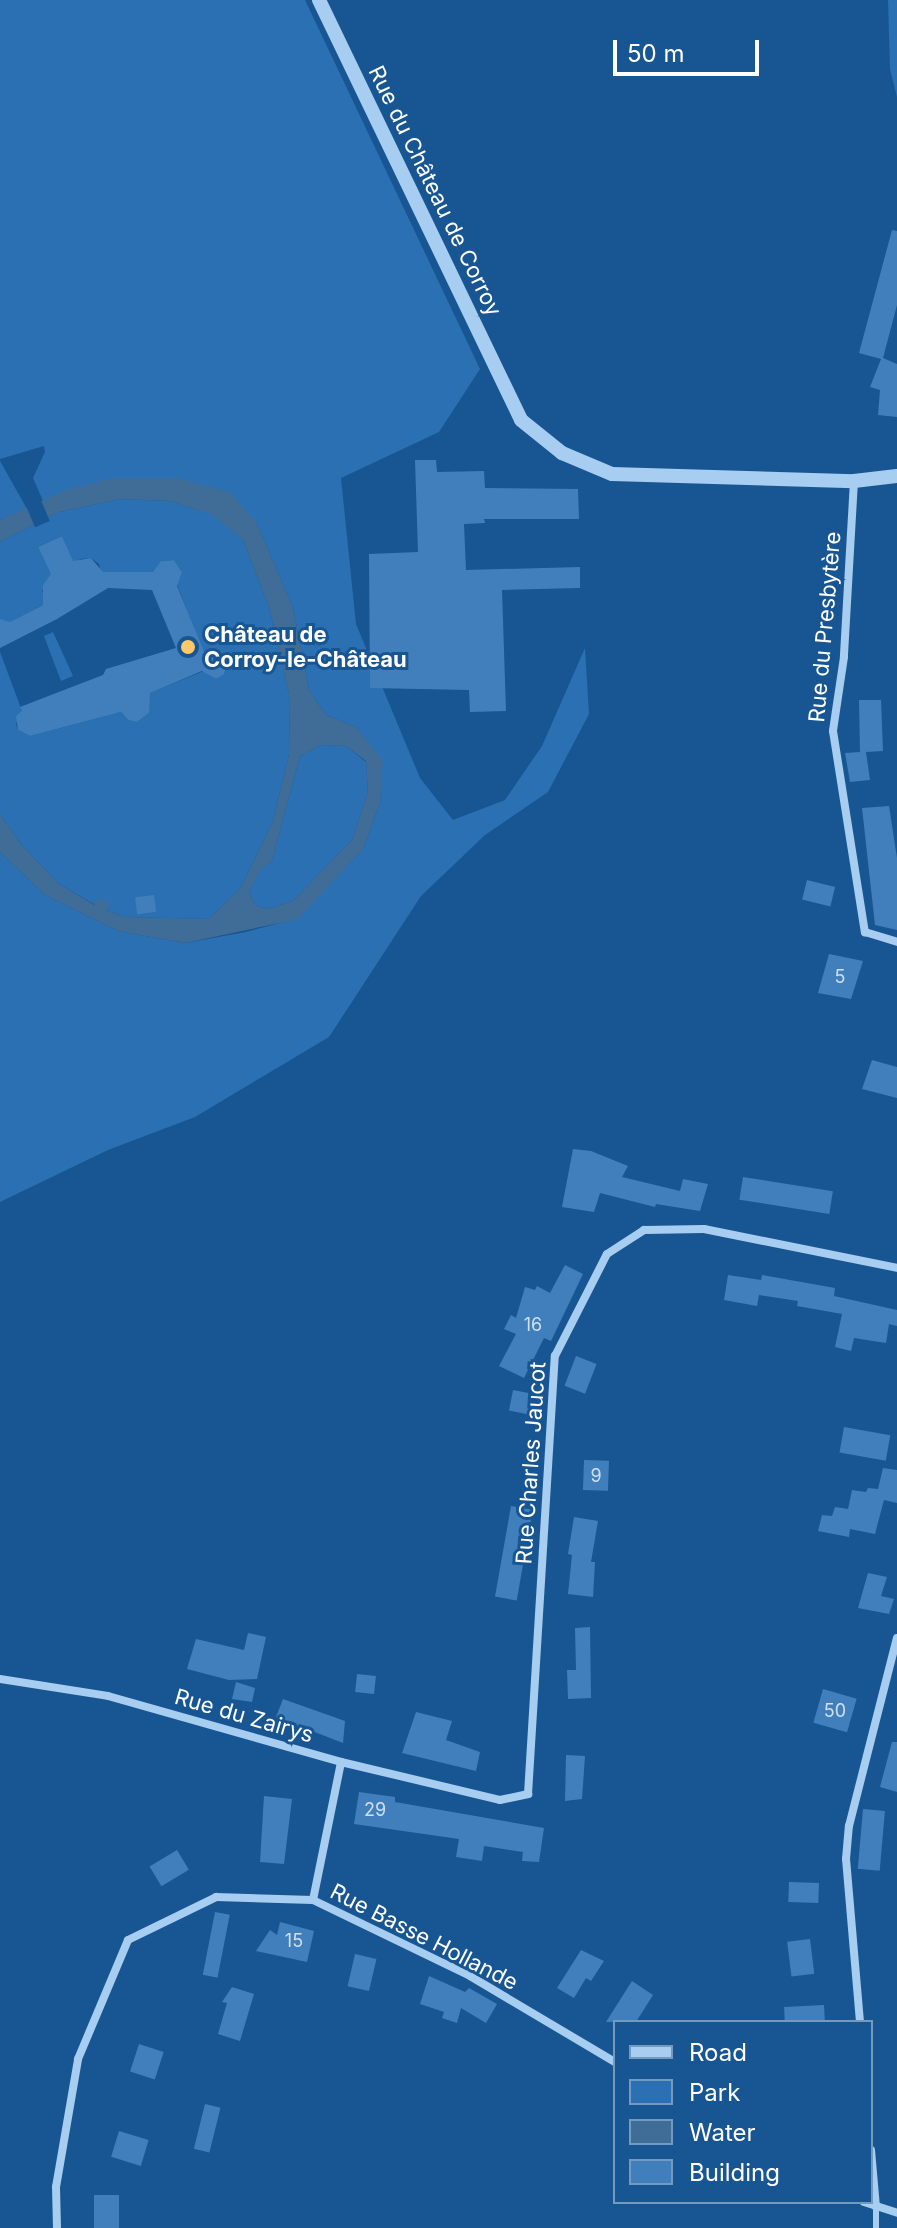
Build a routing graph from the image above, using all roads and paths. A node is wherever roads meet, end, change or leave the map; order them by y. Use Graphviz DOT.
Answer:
graph roads {
  1 [pos="319,0"];
  2 [pos="897,476"];
  3 [pos="854,481"];
  4 [pos="897,942"];
  5 [pos="897,1268"];
  6 [pos="897,1638"];
  7 [pos="0,1679"];
  8 [pos="341,1762"];
  9 [pos="313,1900"];
  10 [pos="860,2020"];
  11 [pos="613,2061"];
  12 [pos="873,2173"];
  13 [pos="869,2204"];
  14 [pos="876,2207"];
  15 [pos="897,2213"];
  16 [pos="57,2228"];
  17 [pos="876,2228"];
  1 -- 3 [label="street, Rue du Château de Corroy"];
  2 -- 3 [label="street, Rue du Château de Corroy"];
  3 -- 4 [label="street, Rue du Presbytère"];
  5 -- 8 [label="street, Rue Charles Jaucot"];
  6 -- 10 [label="street"];
  7 -- 8 [label="street, Rue du Zairys"];
  8 -- 9 [label="street"];
  9 -- 11 [label="street, Rue Basse Hollande"];
  9 -- 16 [label="street, Rue Basse Hollande"];
  12 -- 14 [label="street"];
  13 -- 14 [label="street"];
  14 -- 15 [label="street"];
  14 -- 17 [label="lane"];
}
